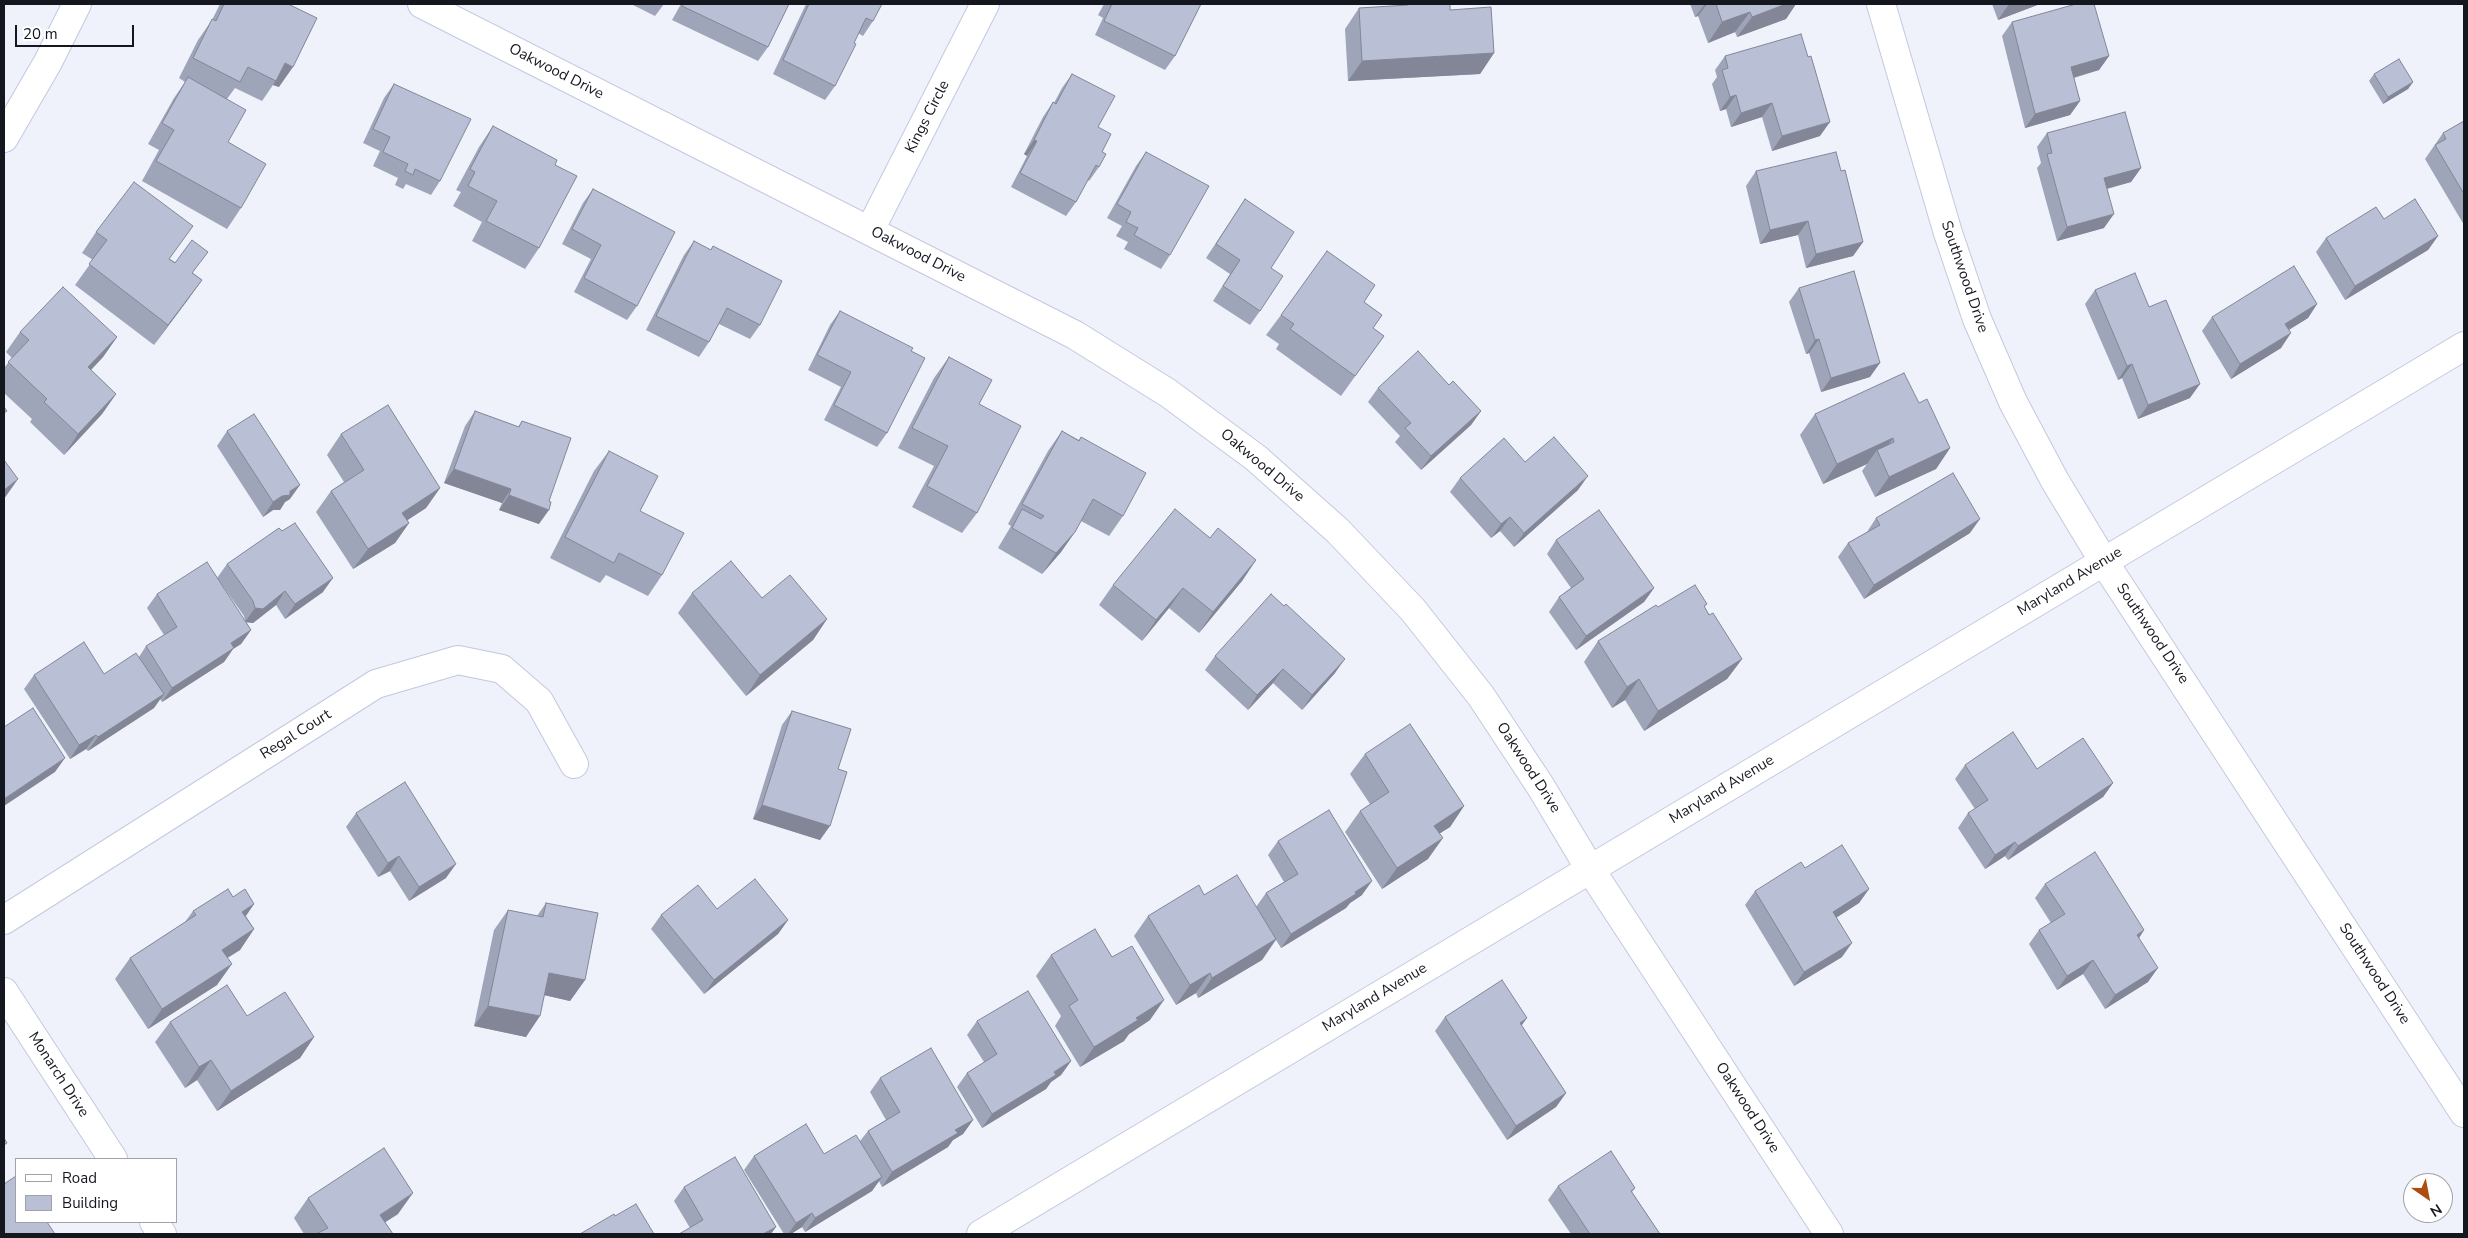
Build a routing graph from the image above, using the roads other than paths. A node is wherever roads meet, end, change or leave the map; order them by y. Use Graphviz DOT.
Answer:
graph roads {
  1 [pos="78,4"];
  2 [pos="422,4"];
  3 [pos="986,4"];
  4 [pos="1881,4"];
  5 [pos="4,138"];
  6 [pos="870,230"];
  7 [pos="2464,346"];
  8 [pos="2104,562"];
  9 [pos="574,764"];
  10 [pos="1590,869"];
  11 [pos="4,920"];
  12 [pos="4,992"];
  13 [pos="2464,1113"];
  14 [pos="112,1158"];
  15 [pos="155,1223"];
  16 [pos="162,1234"];
  17 [pos="981,1234"];
  18 [pos="1829,1234"];
  1 -- 5 [label="street"];
  2 -- 6 [label="street, Oakwood Drive"];
  3 -- 6 [label="street, Kings Circle"];
  4 -- 8 [label="street, Southwood Drive"];
  6 -- 10 [label="street, Oakwood Drive"];
  7 -- 8 [label="street, Maryland Avenue"];
  8 -- 10 [label="street, Maryland Avenue"];
  8 -- 13 [label="street, Southwood Drive"];
  9 -- 11 [label="street, Regal Court"];
  10 -- 17 [label="street, Maryland Avenue"];
  10 -- 18 [label="street, Oakwood Drive"];
  12 -- 14 [label="street, Monarch Drive"];
  15 -- 16 [label="street"];
}
